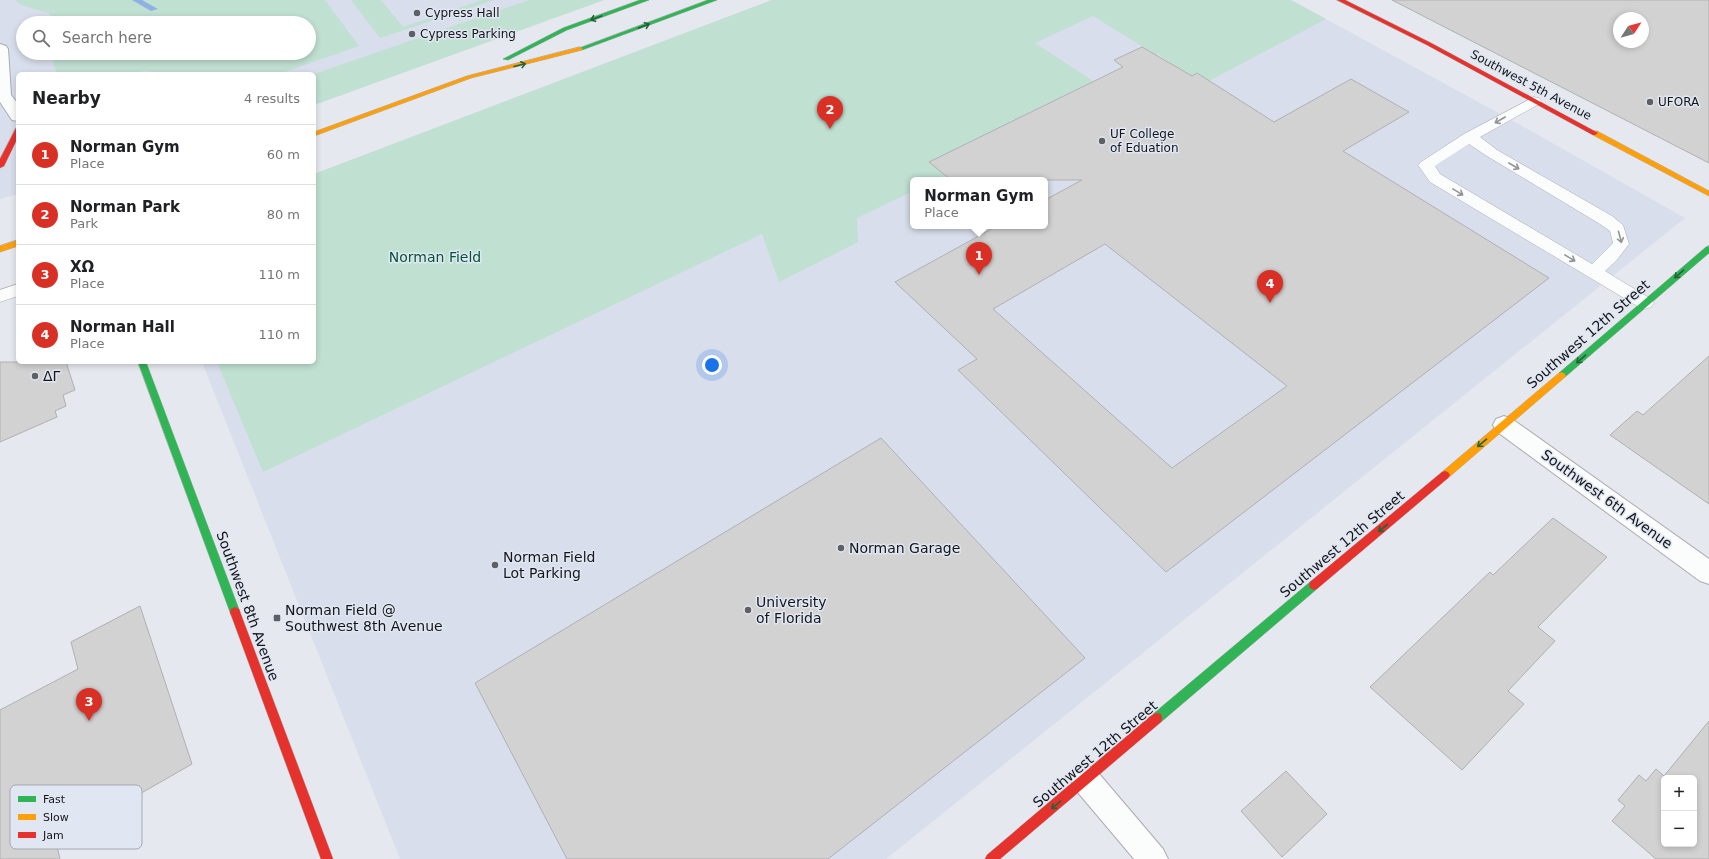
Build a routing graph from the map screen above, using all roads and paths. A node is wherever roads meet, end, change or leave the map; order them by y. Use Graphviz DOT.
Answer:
graph roads {
  1 [pos="646,0"];
  2 [pos="714,0"];
  3 [pos="1340,0"];
  4 [pos="0,49"];
  5 [pos="469,77"];
  6 [pos="2,94"];
  7 [pos="1534,101"];
  8 [pos="16,113"];
  9 [pos="316,133"];
  10 [pos="16,134"];
  11 [pos="1469,137"];
  12 [pos="0,166"];
  13 [pos="1709,194"];
  14 [pos="16,244"];
  15 [pos="1709,249"];
  16 [pos="0,250"];
  17 [pos="1593,272"];
  18 [pos="16,291"];
  19 [pos="0,296"];
  20 [pos="1646,303"];
  21 [pos="143,364"];
  22 [pos="1504,425"];
  23 [pos="1709,573"];
  24 [pos="1085,779"];
  25 [pos="324,858"];
  26 [pos="991,859"];
  27 [pos="1153,859"];
  1 -- 5 [label="street, one-way"];
  5 -- 2 [label="street, one-way"];
  3 -- 7 [label="street, Southwest 5th Avenue"];
  4 -- 6 [label="street"];
  5 -- 9 [label="street"];
  6 -- 8 [label="street"];
  7 -- 11 [label="lane, one-way"];
  7 -- 13 [label="street, Southwest 5th Avenue"];
  10 -- 12 [label="street"];
  11 -- 17 [label="lane, one-way"];
  11 -- 17 [label="lane, one-way"];
  14 -- 16 [label="street"];
  15 -- 20 [label="street, Southwest 12th Street, one-way"];
  17 -- 20 [label="lane"];
  18 -- 19 [label="lane"];
  20 -- 22 [label="street, Southwest 12th Street, one-way"];
  21 -- 25 [label="street, Southwest 8th Avenue"];
  22 -- 23 [label="street, Southwest 6th Avenue"];
  22 -- 24 [label="street, Southwest 12th Street, one-way"];
  24 -- 26 [label="street, Southwest 12th Street, one-way"];
  24 -- 27 [label="street"];
}
